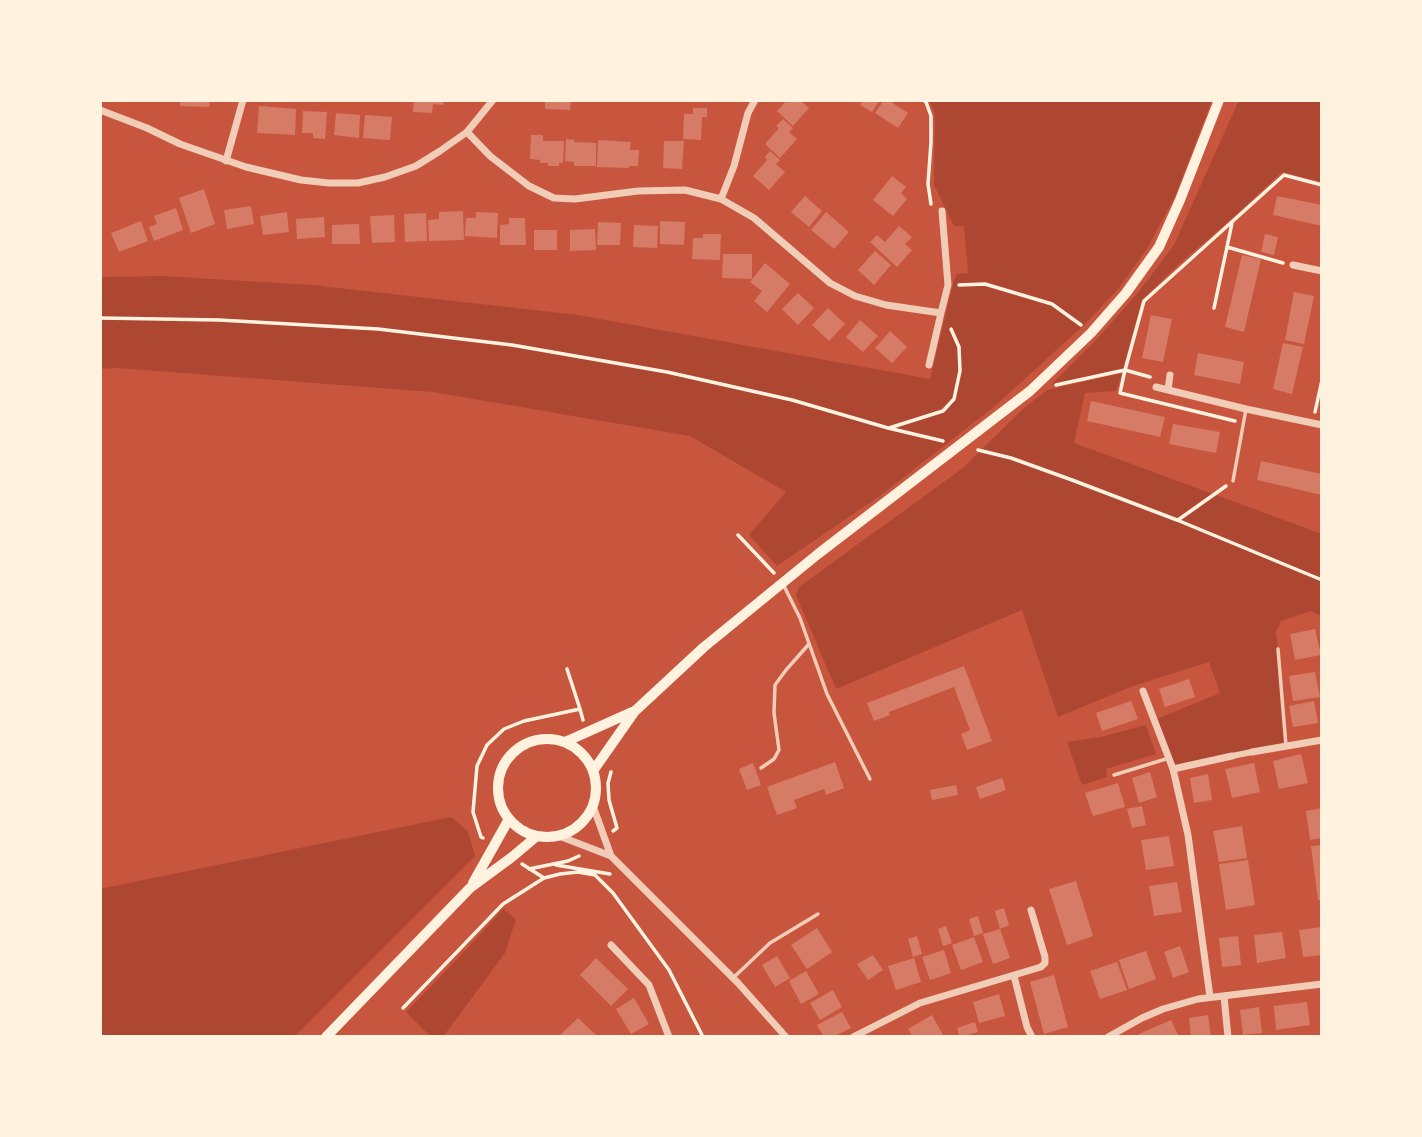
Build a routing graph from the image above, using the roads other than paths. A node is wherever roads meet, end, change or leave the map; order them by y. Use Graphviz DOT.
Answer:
graph roads {
  1 [pos="243,100"];
  2 [pos="494,100"];
  3 [pos="755,100"];
  4 [pos="1219,100"];
  5 [pos="100,110"];
  6 [pos="467,132"];
  7 [pos="226,160"];
  8 [pos="721,199"];
  9 [pos="942,211"];
  10 [pos="1293,265"];
  11 [pos="1322,271"];
  12 [pos="942,313"];
  13 [pos="929,365"];
  14 [pos="1170,375"];
  15 [pos="1156,387"];
  16 [pos="1168,390"];
  17 [pos="1245,409"];
  18 [pos="1322,425"];
  19 [pos="1233,481"];
  20 [pos="782,582"];
  21 [pos="809,644"];
  22 [pos="1278,649"];
  23 [pos="1143,691"];
  24 [pos="635,711"];
  25 [pos="1322,740"];
  26 [pos="565,743"];
  27 [pos="1286,746"];
  28 [pos="1252,752"];
  29 [pos="1232,756"];
  30 [pos="1169,758"];
  31 [pos="761,768"];
  32 [pos="1173,769"];
  33 [pos="593,771"];
  34 [pos="1114,775"];
  35 [pos="870,779"];
  36 [pos="593,806"];
  37 [pos="509,819"];
  38 [pos="537,836"];
  39 [pos="559,836"];
  40 [pos="611,856"];
  41 [pos="470,888"];
  42 [pos="1031,910"];
  43 [pos="818,915"];
  44 [pos="611,945"];
  45 [pos="1014,976"];
  46 [pos="733,978"];
  47 [pos="1322,984"];
  48 [pos="1224,996"];
  49 [pos="1210,997"];
  50 [pos="666,1036"];
  51 [pos="326,1037"];
  52 [pos="786,1037"];
  53 [pos="853,1037"];
  54 [pos="1032,1037"];
  55 [pos="1108,1037"];
  56 [pos="1228,1037"];
  1 -- 7 [label="street"];
  2 -- 6 [label="street"];
  3 -- 8 [label="street"];
  4 -- 20 [label="main road"];
  5 -- 7 [label="street"];
  6 -- 7 [label="street"];
  6 -- 8 [label="street"];
  8 -- 12 [label="street"];
  9 -- 12 [label="street"];
  10 -- 11 [label="street"];
  12 -- 13 [label="street"];
  14 -- 16 [label="street"];
  15 -- 16 [label="street"];
  16 -- 17 [label="street"];
  17 -- 18 [label="street"];
  17 -- 19 [label="lane"];
  20 -- 21 [label="lane"];
  20 -- 24 [label="main road"];
  21 -- 31 [label="lane"];
  21 -- 35 [label="lane"];
  22 -- 27 [label="lane"];
  23 -- 30 [label="street"];
  24 -- 26 [label="main road"];
  24 -- 33 [label="main road"];
  25 -- 27 [label="street"];
  26 -- 33 [label="main road"];
  26 -- 37 [label="main road"];
  27 -- 28 [label="street"];
  28 -- 29 [label="street"];
  29 -- 32 [label="street"];
  30 -- 32 [label="street"];
  30 -- 34 [label="lane"];
  32 -- 49 [label="street"];
  33 -- 36 [label="main road"];
  36 -- 39 [label="main road"];
  36 -- 40 [label="street"];
  37 -- 38 [label="main road"];
  37 -- 41 [label="main road"];
  38 -- 39 [label="main road"];
  38 -- 41 [label="main road"];
  39 -- 40 [label="street"];
  40 -- 46 [label="street"];
  41 -- 51 [label="main road"];
  42 -- 45 [label="street"];
  43 -- 46 [label="lane"];
  44 -- 50 [label="street"];
  45 -- 53 [label="street"];
  45 -- 54 [label="street"];
  46 -- 52 [label="street"];
  47 -- 48 [label="street"];
  48 -- 49 [label="street"];
  48 -- 56 [label="street"];
  49 -- 55 [label="street"];
}
